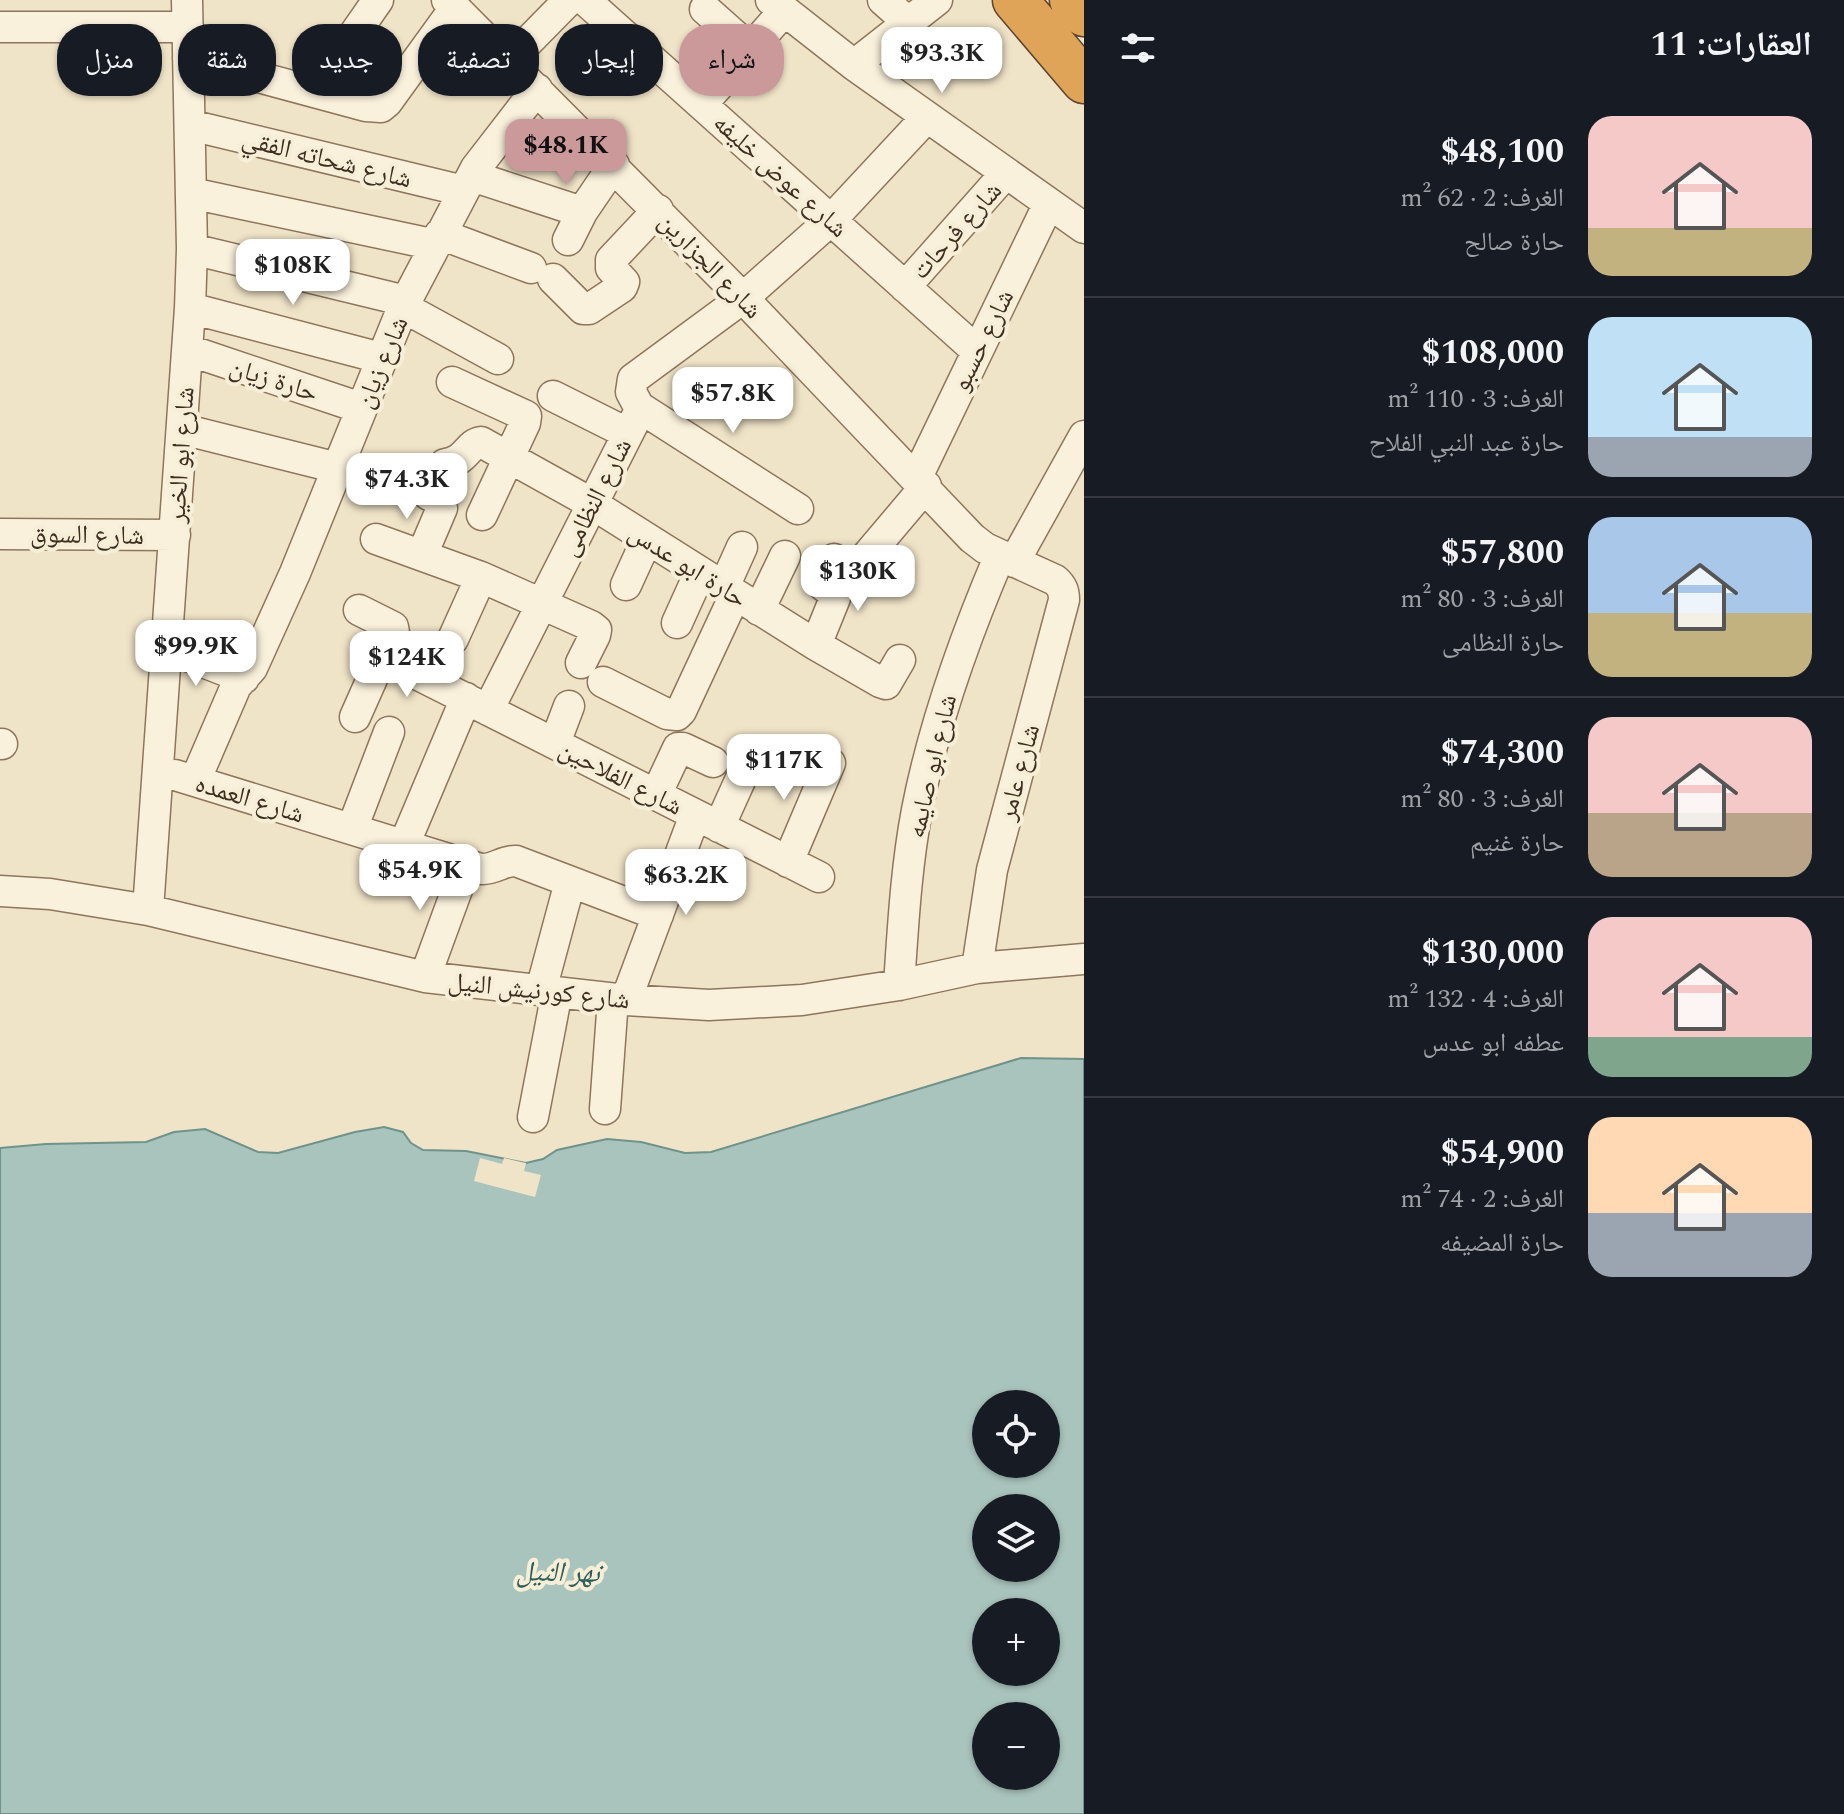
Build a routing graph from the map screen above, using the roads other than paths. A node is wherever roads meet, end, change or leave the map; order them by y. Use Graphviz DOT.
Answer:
graph roads {
  1 [pos="378,0"];
  2 [pos="569,0"];
  3 [pos="585,0"];
  4 [pos="883,0"];
  5 [pos="937,0"];
  6 [pos="1015,0"];
  7 [pos="1072,0"];
  8 [pos="451,4"];
  9 [pos="777,5"];
  10 [pos="705,9"];
  11 [pos="187,13"];
  12 [pos="1084,14"];
  13 [pos="908,22"];
  14 [pos="361,24"];
  15 [pos="471,24"];
  16 [pos="722,24"];
  17 [pos="765,24"];
  18 [pos="0,27"];
  19 [pos="539,30"];
  20 [pos="854,65"];
  21 [pos="402,79"];
  22 [pos="1084,81"];
  23 [pos="539,91"];
  24 [pos="189,96"];
  25 [pos="329,96"];
  26 [pos="391,96"];
  27 [pos="532,96"];
  28 [pos="709,96"];
  29 [pos="702,104"];
  30 [pos="927,117"];
  31 [pos="190,125"];
  32 [pos="614,165"];
  33 [pos="1006,173"];
  34 [pos="468,184"];
  35 [pos="191,193"];
  36 [pos="1049,203"];
  37 [pos="658,210"];
  38 [pos="582,212"];
  39 [pos="831,220"];
  40 [pos="1084,228"];
  41 [pos="438,240"];
  42 [pos="568,240"];
  43 [pos="192,249"];
  44 [pos="905,287"];
  45 [pos="743,298"];
  46 [pos="405,304"];
  47 [pos="190,308"];
  48 [pos="188,350"];
  49 [pos="977,351"];
  50 [pos="381,358"];
  51 [pos="498,359"];
  52 [pos="452,382"];
  53 [pos="553,396"];
  54 [pos="361,408"];
  55 [pos="633,420"];
  56 [pos="182,429"];
  57 [pos="1084,436"];
  58 [pos="509,458"];
  59 [pos="338,468"];
  60 [pos="921,482"];
  61 [pos="591,503"];
  62 [pos="798,509"];
  63 [pos="482,515"];
  64 [pos="0,534"];
  65 [pos="175,535"];
  66 [pos="376,539"];
  67 [pos="647,539"];
  68 [pos="742,547"];
  69 [pos="422,555"];
  70 [pos="785,556"];
  71 [pos="866,557"];
  72 [pos="834,559"];
  73 [pos="1007,559"];
  74 [pos="481,577"];
  75 [pos="1055,580"];
  76 [pos="626,585"];
  77 [pos="730,591"];
  78 [pos="541,603"];
  79 [pos="359,610"];
  80 [pos="677,623"];
  81 [pos="453,639"];
  82 [pos="816,645"];
  83 [pos="167,648"];
  84 [pos="387,659"];
  85 [pos="900,660"];
  86 [pos="244,678"];
  87 [pos="477,704"];
  88 [pos="569,706"];
  89 [pos="355,717"];
  90 [pos="389,732"];
  91 [pos="555,743"];
  92 [pos="778,760"];
  93 [pos="713,762"];
  94 [pos="830,763"];
  95 [pos="158,769"];
  96 [pos="195,781"];
  97 [pos="656,795"];
  98 [pos="707,821"];
  99 [pos="352,829"];
  100 [pos="404,845"];
  101 [pos="788,862"];
  102 [pos="466,865"];
  103 [pos="819,877"];
  104 [pos="570,882"];
  105 [pos="0,891"];
  106 [pos="148,910"];
  107 [pos="658,915"];
  108 [pos="1084,959"];
  109 [pos="977,968"];
  110 [pos="425,977"];
  111 [pos="899,985"];
  112 [pos="549,991"];
  113 [pos="620,1000"];
  114 [pos="605,1109"];
  115 [pos="533,1117"];
  1 -- 14 [label="street"];
  2 -- 19 [label="street"];
  3 -- 29 [label="street, شارع عوض خليفه"];
  4 -- 13 [label="street"];
  5 -- 13 [label="street"];
  6 -- 22 [label="highway"];
  7 -- 12 [label="highway"];
  8 -- 15 [label="street, شارع الجزارين"];
  8 -- 21 [label="street"];
  9 -- 17 [label="street"];
  9 -- 20 [label="street"];
  10 -- 16 [label="street"];
  11 -- 18 [label="street"];
  13 -- 20 [label="street"];
  20 -- 30 [label="street"];
  23 -- 32 [label="street, شارع الجزارين"];
  24 -- 31 [label="street, شارع ابو الخير"];
  25 -- 26 [label="street"];
  27 -- 34 [label="street, شارع زيان"];
  28 -- 29 [label="street"];
  29 -- 39 [label="street, شارع عوض خليفه"];
  30 -- 33 [label="street"];
  30 -- 39 [label="street, شارع النظامى"];
  31 -- 34 [label="street, شارع شحاته الفقي"];
  31 -- 35 [label="street, شارع ابو الخير"];
  32 -- 37 [label="street, شارع الجزارين"];
  32 -- 38 [label="street"];
  33 -- 36 [label="street"];
  33 -- 44 [label="street, شارع فرحات"];
  34 -- 38 [label="street, شارع شحاته الفقي"];
  34 -- 41 [label="street, شارع زيان"];
  35 -- 41 [label="street"];
  35 -- 43 [label="street, شارع ابو الخير"];
  36 -- 40 [label="street"];
  36 -- 49 [label="street, شارع حسبو"];
  37 -- 41 [label="street"];
  37 -- 45 [label="street, شارع الجزارين"];
  38 -- 42 [label="street"];
  39 -- 44 [label="street, شارع عوض خليفه"];
  39 -- 45 [label="street, شارع النظامى"];
  41 -- 46 [label="street, شارع زيان"];
  43 -- 46 [label="street"];
  43 -- 47 [label="street, شارع ابو الخير"];
  44 -- 49 [label="street, شارع عوض خليفه"];
  45 -- 55 [label="street, شارع النظامى"];
  45 -- 60 [label="street, شارع الجزارين"];
  46 -- 50 [label="street, شارع زيان"];
  46 -- 51 [label="street"];
  47 -- 48 [label="street, شارع ابو الخير"];
  47 -- 50 [label="street"];
  48 -- 54 [label="street, حارة زيان"];
  48 -- 56 [label="street, شارع ابو الخير"];
  49 -- 60 [label="street, شارع حسبو"];
  50 -- 54 [label="street, شارع زيان"];
  52 -- 58 [label="street"];
  53 -- 55 [label="street"];
  54 -- 59 [label="street, شارع زيان"];
  55 -- 61 [label="street, شارع النظامى"];
  55 -- 62 [label="street"];
  56 -- 59 [label="street"];
  56 -- 65 [label="street, شارع ابو الخير"];
  57 -- 73 [label="street, شارع ابو صايمه"];
  58 -- 61 [label="street, حارة ابو عدس"];
  58 -- 63 [label="street"];
  58 -- 69 [label="street, حارة ابو عدس"];
  59 -- 86 [label="street, شارع زيان"];
  60 -- 71 [label="street, شارع حسبو"];
  60 -- 73 [label="street, شارع الجزارين"];
  61 -- 67 [label="street, حارة ابو عدس"];
  61 -- 78 [label="street, شارع النظامى"];
  64 -- 65 [label="street, شارع السوق"];
  65 -- 83 [label="street, شارع ابو الخير"];
  66 -- 69 [label="street"];
  67 -- 76 [label="street"];
  67 -- 77 [label="street, حارة ابو عدس"];
  68 -- 77 [label="street"];
  69 -- 74 [label="street"];
  70 -- 77 [label="street"];
  72 -- 82 [label="street"];
  73 -- 75 [label="street, شارع الجزارين"];
  73 -- 111 [label="street, شارع ابو صايمه"];
  74 -- 78 [label="street"];
  74 -- 81 [label="street"];
  75 -- 109 [label="street, شارع عامر"];
  77 -- 78 [label="street"];
  77 -- 80 [label="street"];
  77 -- 82 [label="street, حارة ابو عدس"];
  78 -- 87 [label="street, شارع النظامى"];
  79 -- 84 [label="street"];
  82 -- 85 [label="street, حارة ابو عدس"];
  83 -- 86 [label="street"];
  83 -- 95 [label="street, شارع ابو الخير"];
  84 -- 87 [label="street, شارع الفلاحين"];
  84 -- 89 [label="street"];
  86 -- 96 [label="street, شارع زيان"];
  87 -- 91 [label="street, شارع الفلاحين"];
  87 -- 100 [label="street, شارع النظامى"];
  88 -- 91 [label="street"];
  90 -- 99 [label="street"];
  91 -- 97 [label="street, شارع الفلاحين"];
  92 -- 98 [label="street"];
  93 -- 97 [label="street"];
  94 -- 101 [label="street"];
  95 -- 96 [label="street, شارع العمده"];
  95 -- 106 [label="street, شارع ابو الخير"];
  96 -- 99 [label="street, شارع العمده"];
  97 -- 98 [label="street, شارع الفلاحين"];
  98 -- 101 [label="street, شارع الفلاحين"];
  98 -- 107 [label="street"];
  99 -- 100 [label="street, شارع العمده"];
  100 -- 102 [label="street, شارع العمده"];
  101 -- 103 [label="street, شارع الفلاحين"];
  102 -- 104 [label="street, شارع العمده"];
  102 -- 110 [label="street"];
  104 -- 107 [label="street, شارع العمده"];
  104 -- 112 [label="street"];
  105 -- 106 [label="street, شارع كورنيش النيل"];
  106 -- 110 [label="street, شارع كورنيش النيل"];
  107 -- 113 [label="street"];
  108 -- 109 [label="street, شارع كورنيش النيل"];
  109 -- 111 [label="street, شارع كورنيش النيل"];
  110 -- 112 [label="street, شارع كورنيش النيل"];
  111 -- 113 [label="street, شارع كورنيش النيل"];
  112 -- 113 [label="street, شارع كورنيش النيل"];
  112 -- 115 [label="street"];
  113 -- 114 [label="street"];
}
